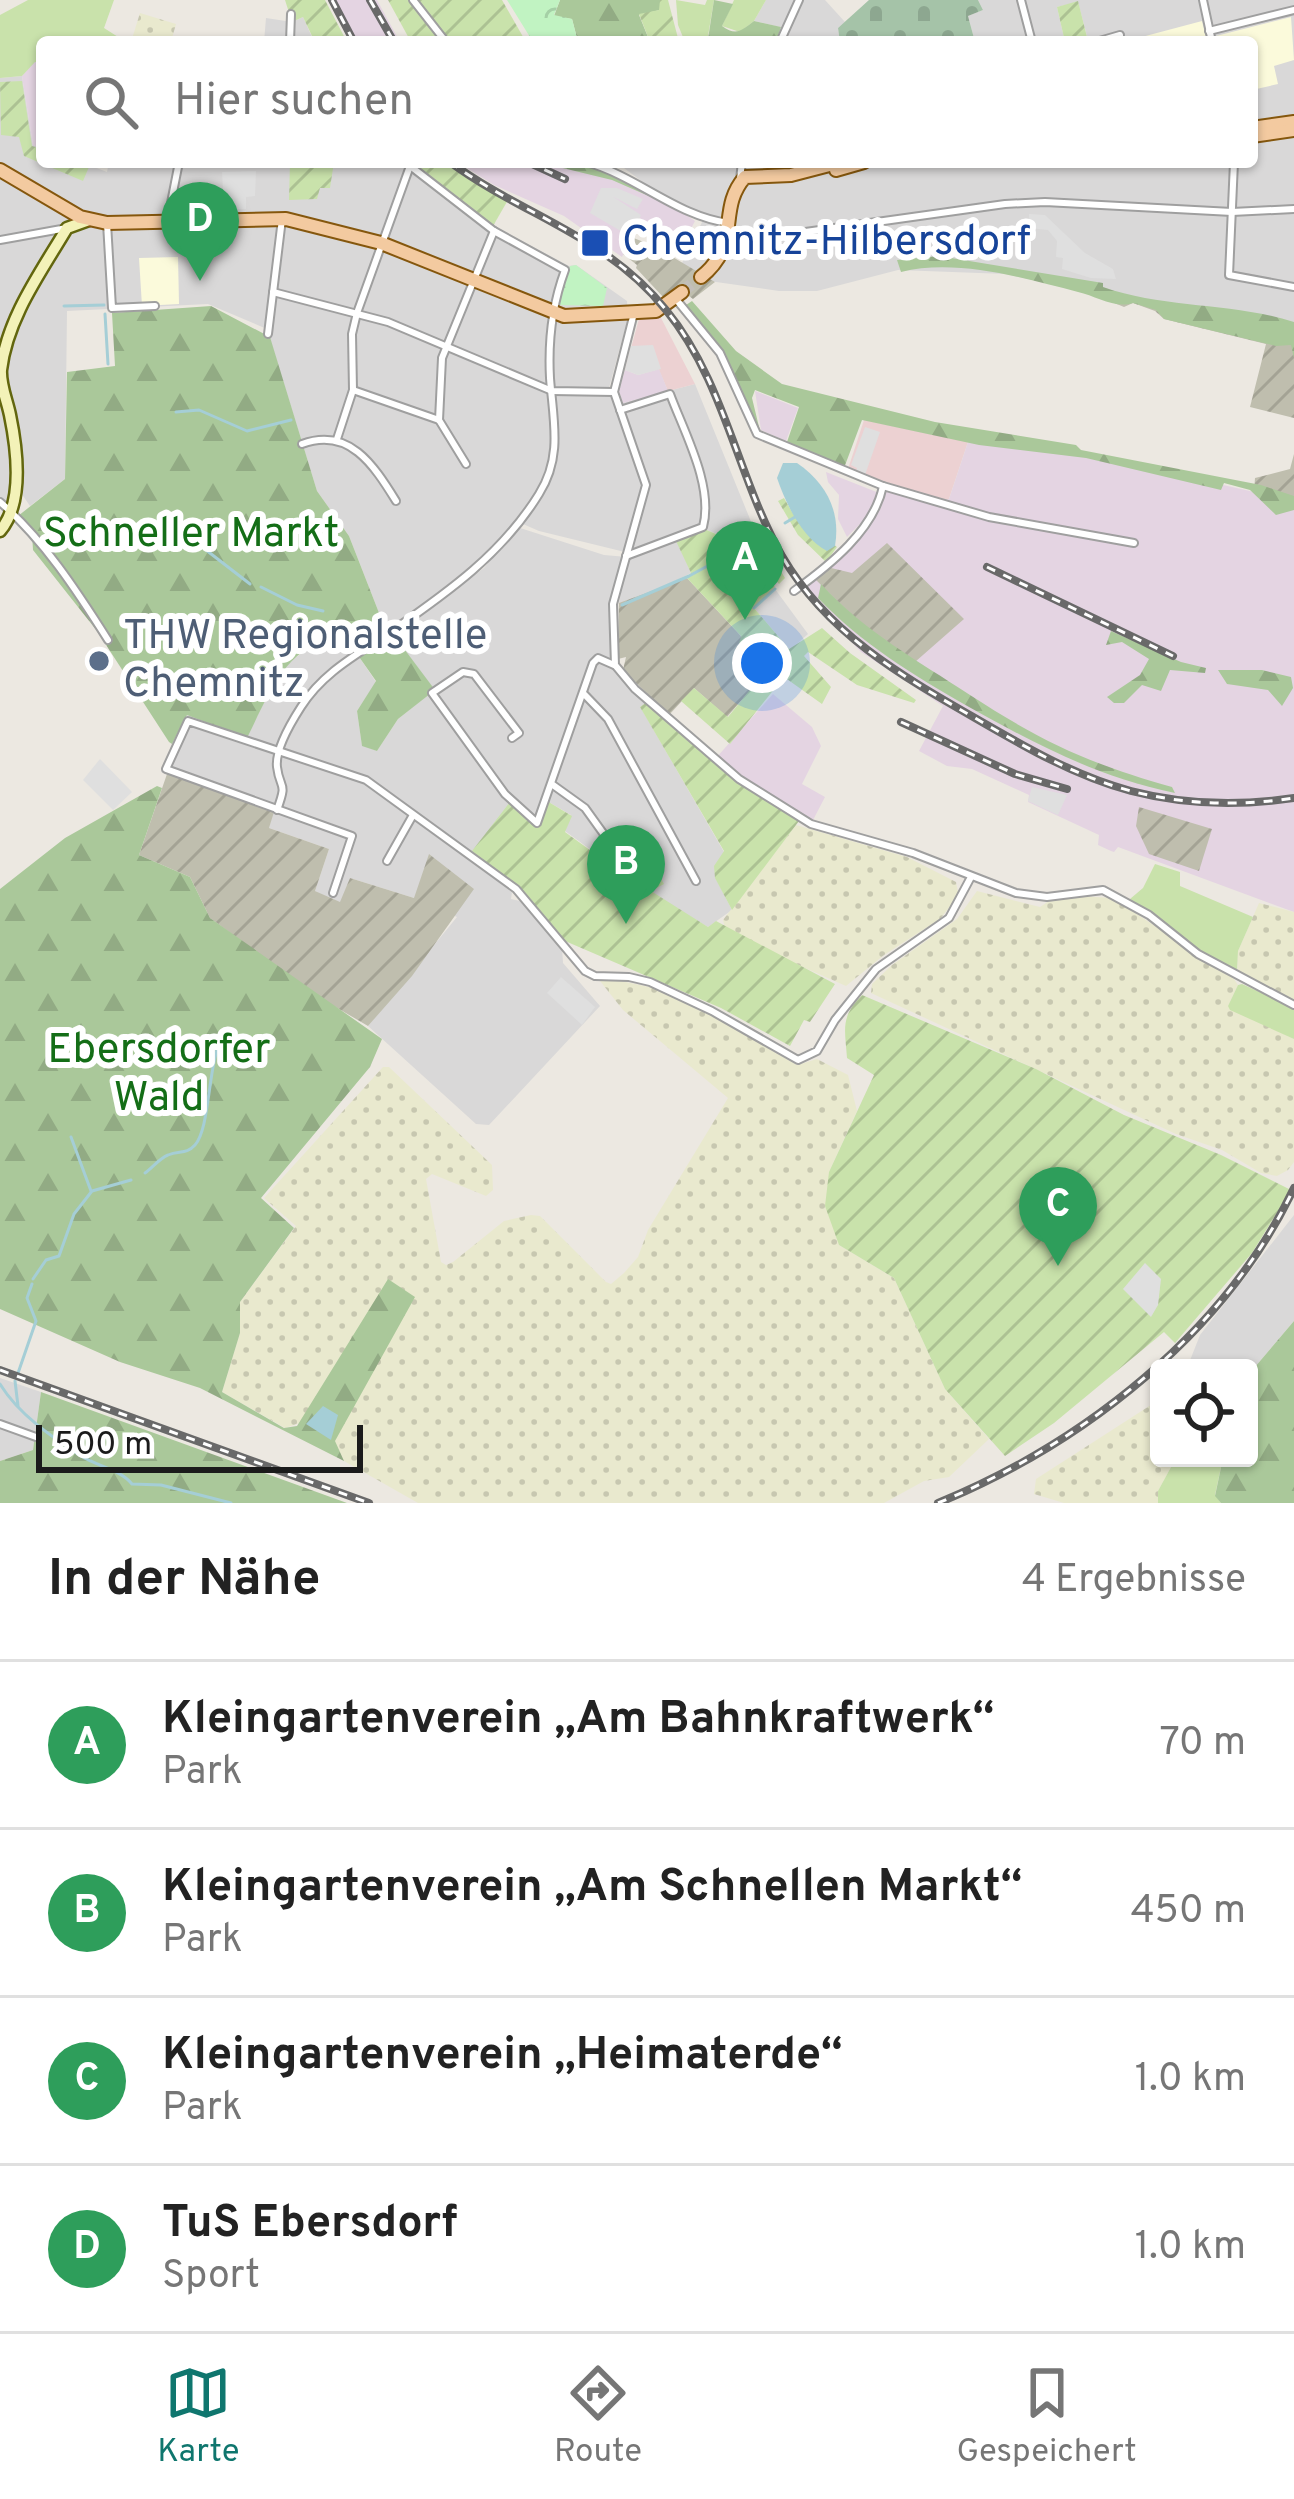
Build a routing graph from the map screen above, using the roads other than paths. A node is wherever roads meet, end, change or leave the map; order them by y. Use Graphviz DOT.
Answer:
graph roads {
  1 [pos="413,0"];
  2 [pos="800,0"];
  3 [pos="1022,0"];
  4 [pos="1203,0"];
  5 [pos="1293,6"];
  6 [pos="291,14"];
  7 [pos="1209,32"];
  8 [pos="1120,35"];
  9 [pos="290,36"];
  10 [pos="441,36"];
  11 [pos="783,36"];
  12 [pos="1031,36"];
  13 [pos="1117,36"];
  14 [pos="1210,36"];
  15 [pos="1294,126"];
  16 [pos="1258,131"];
  17 [pos="178,168"];
  18 [pos="406,168"];
  19 [pos="412,168"];
  20 [pos="603,168"];
  21 [pos="741,168"];
  22 [pos="818,168"];
  23 [pos="843,168"];
  24 [pos="1234,168"];
  25 [pos="0,170"];
  26 [pos="740,182"];
  27 [pos="1294,209"];
  28 [pos="1232,212"];
  29 [pos="282,219"];
  30 [pos="89,220"];
  31 [pos="167,222"];
  32 [pos="107,223"];
  33 [pos="729,224"];
  34 [pos="67,228"];
  35 [pos="494,231"];
  36 [pos="0,240"];
  37 [pos="381,243"];
  38 [pos="723,255"];
  39 [pos="701,277"];
  40 [pos="473,281"];
  41 [pos="1294,287"];
  42 [pos="273,292"];
  43 [pos="678,295"];
  44 [pos="155,306"];
  45 [pos="357,313"];
  46 [pos="553,313"];
  47 [pos="634,313"];
  48 [pos="268,334"];
  49 [pos="447,345"];
  50 [pos="353,390"];
  51 [pos="552,391"];
  52 [pos="614,392"];
  53 [pos="620,410"];
  54 [pos="439,420"];
  55 [pos="337,439"];
  56 [pos="302,444"];
  57 [pos="466,464"];
  58 [pos="883,486"];
  59 [pos="396,501"];
  60 [pos="5,507"];
  61 [pos="0,531"];
  62 [pos="1134,544"];
  63 [pos="626,556"];
  64 [pos="794,591"];
  65 [pos="108,640"];
  66 [pos="615,665"];
  67 [pos="584,693"];
  68 [pos="512,738"];
  69 [pos="281,752"];
  70 [pos="553,785"];
  71 [pos="277,810"];
  72 [pos="413,814"];
  73 [pos="608,840"];
  74 [pos="387,861"];
  75 [pos="971,878"];
  76 [pos="696,881"];
  77 [pos="333,892"];
  78 [pos="1294,1005"];
  79 [pos="0,1424"];
  80 [pos="36,1437"];
  1 -- 10 [label="street"];
  2 -- 11 [label="street"];
  3 -- 12 [label="street"];
  4 -- 7 [label="street"];
  5 -- 7 [label="street"];
  6 -- 9 [label="street"];
  7 -- 14 [label="street"];
  8 -- 13 [label="street"];
  15 -- 16 [label="main road"];
  17 -- 31 [label="street"];
  18 -- 37 [label="street"];
  19 -- 35 [label="street"];
  20 -- 33 [label="street"];
  21 -- 26 [label="street"];
  22 -- 26 [label="main road"];
  23 -- 26 [label="main road"];
  24 -- 28 [label="street"];
  25 -- 30 [label="main road"];
  26 -- 33 [label="main road"];
  27 -- 28 [label="street"];
  28 -- 38 [label="street"];
  28 -- 41 [label="street"];
  29 -- 31 [label="main road"];
  29 -- 37 [label="main road"];
  29 -- 42 [label="street"];
  30 -- 32 [label="main road"];
  30 -- 34 [label="street"];
  31 -- 32 [label="main road"];
  32 -- 44 [label="street"];
  33 -- 38 [label="main road"];
  34 -- 36 [label="street"];
  34 -- 60 [label="street"];
  35 -- 40 [label="street"];
  35 -- 46 [label="street"];
  37 -- 40 [label="main road"];
  37 -- 45 [label="street"];
  38 -- 39 [label="main road"];
  40 -- 46 [label="main road"];
  40 -- 49 [label="street"];
  42 -- 45 [label="street"];
  42 -- 48 [label="street"];
  43 -- 47 [label="main road"];
  43 -- 58 [label="street"];
  45 -- 49 [label="street"];
  45 -- 50 [label="street"];
  46 -- 47 [label="main road"];
  46 -- 51 [label="street"];
  47 -- 52 [label="street"];
  49 -- 51 [label="street"];
  49 -- 54 [label="street"];
  50 -- 54 [label="street"];
  50 -- 55 [label="street"];
  51 -- 52 [label="street"];
  51 -- 69 [label="street"];
  52 -- 53 [label="street"];
  53 -- 63 [label="street"];
  53 -- 63 [label="street"];
  54 -- 57 [label="street"];
  55 -- 56 [label="street"];
  55 -- 59 [label="street"];
  58 -- 62 [label="street"];
  58 -- 64 [label="street"];
  60 -- 61 [label="street"];
  60 -- 65 [label="street"];
  63 -- 66 [label="street"];
  66 -- 67 [label="street"];
  66 -- 75 [label="street"];
  67 -- 70 [label="street"];
  67 -- 76 [label="street"];
  68 -- 70 [label="street"];
  69 -- 71 [label="street"];
  69 -- 71 [label="street"];
  69 -- 72 [label="street"];
  70 -- 73 [label="street"];
  71 -- 77 [label="street"];
  72 -- 74 [label="street"];
  72 -- 75 [label="street"];
  75 -- 78 [label="street"];
  79 -- 80 [label="street"];
}
